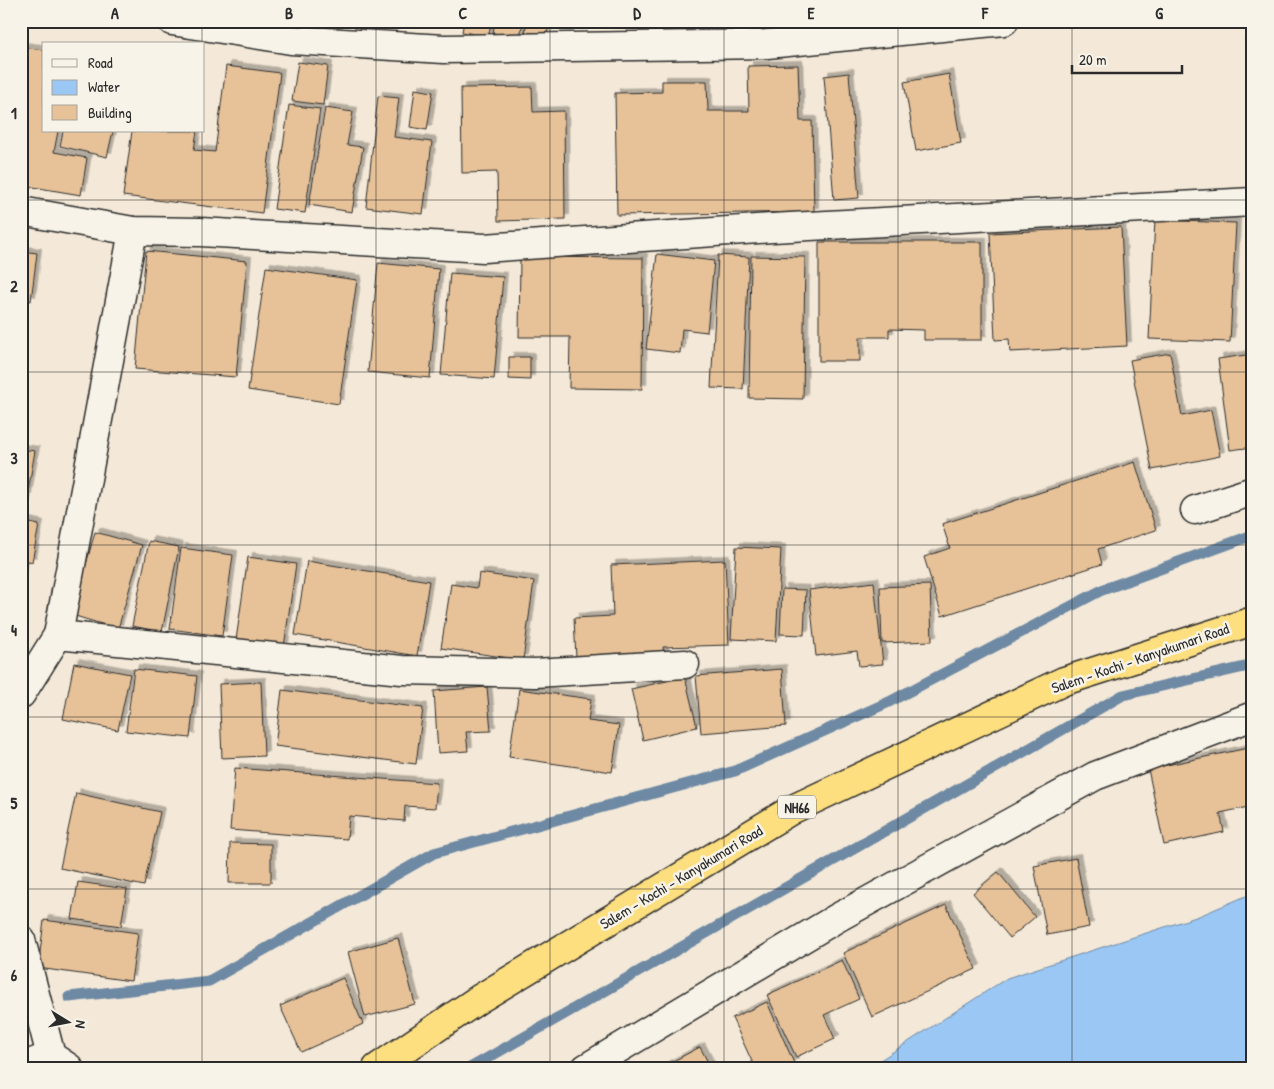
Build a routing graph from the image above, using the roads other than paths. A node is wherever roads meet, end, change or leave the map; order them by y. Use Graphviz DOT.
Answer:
graph roads {
  1 [pos="172,21"];
  2 [pos="1004,21"];
  3 [pos="1253,202"];
  4 [pos="21,211"];
  5 [pos="133,230"];
  6 [pos="1253,491"];
  7 [pos="1195,510"];
  8 [pos="1253,621"];
  9 [pos="58,635"];
  10 [pos="685,664"];
  11 [pos="21,694"];
  12 [pos="1253,716"];
  13 [pos="21,940"];
  14 [pos="60,1062"];
  15 [pos="21,1067"];
  16 [pos="377,1068"];
  17 [pos="586,1068"];
  1 -- 2 [label="street"];
  3 -- 5 [label="street"];
  4 -- 5 [label="street"];
  5 -- 9 [label="street"];
  6 -- 7 [label="street"];
  8 -- 16 [label="highway, Salem - Kochi - Kanyakumari Road / NH66"];
  9 -- 10 [label="street"];
  9 -- 11 [label="street"];
  12 -- 17 [label="street"];
  13 -- 14 [label="street"];
  14 -- 15 [label="street"];
}
